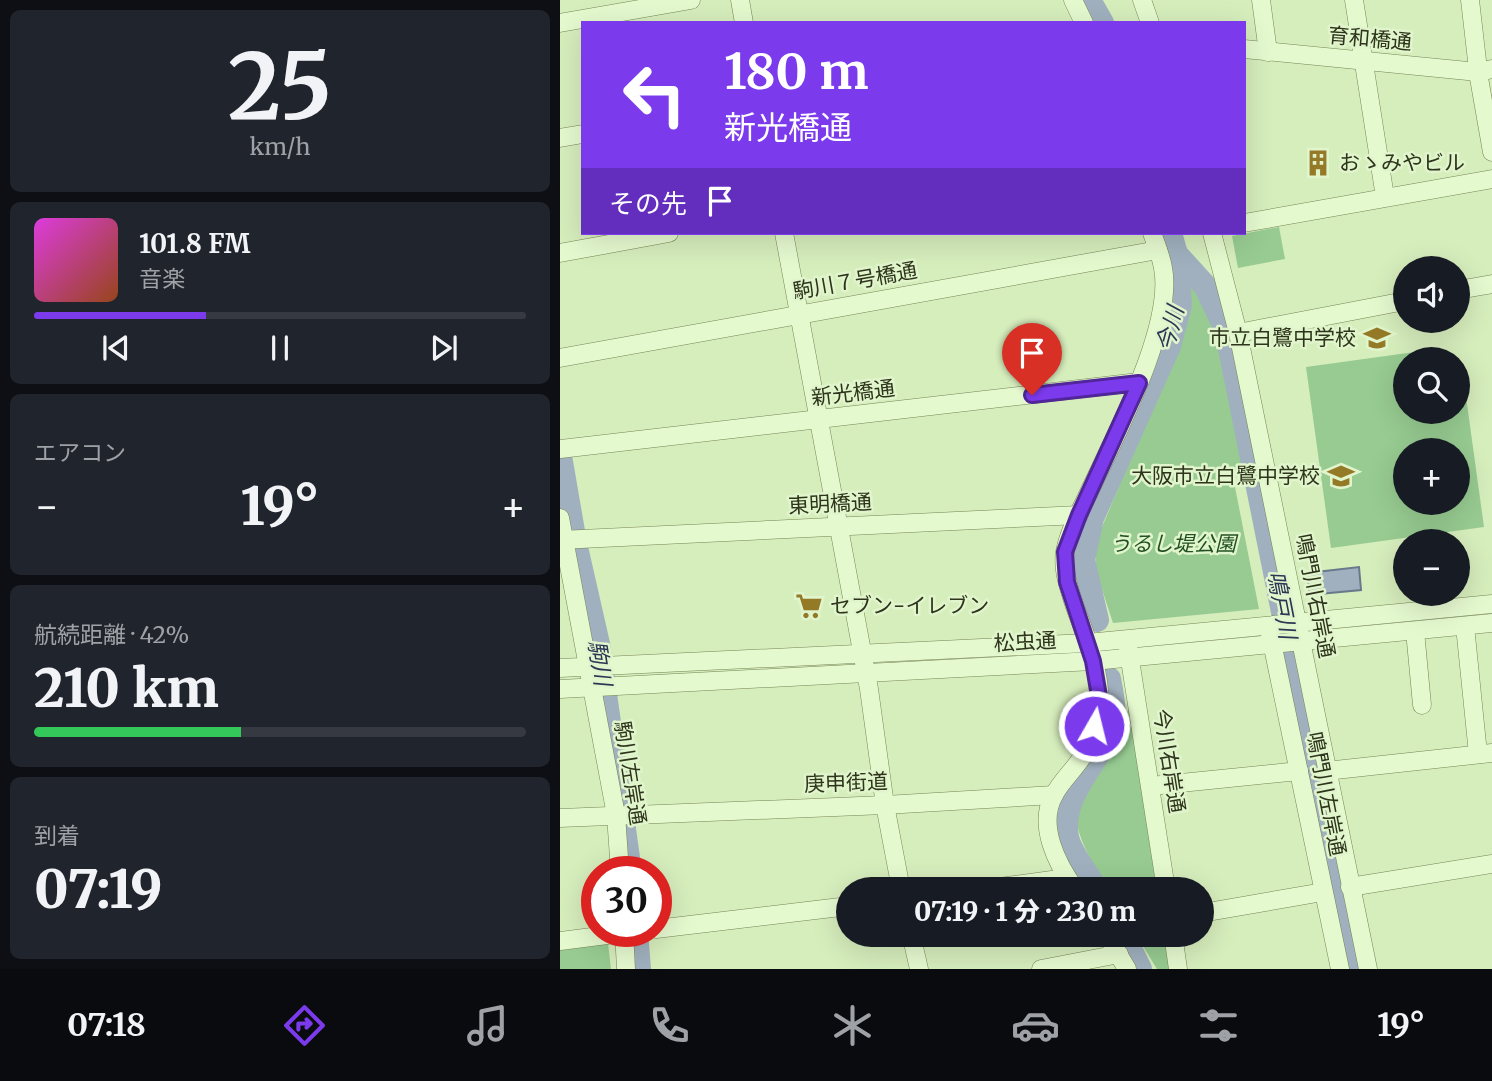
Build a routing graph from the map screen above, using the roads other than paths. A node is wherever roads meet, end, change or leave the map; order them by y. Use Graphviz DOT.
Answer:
graph roads {
  1 [pos="691,0"];
  2 [pos="740,0"];
  3 [pos="1073,0"];
  4 [pos="1142,0"];
  5 [pos="1261,0"];
  6 [pos="1354,0"];
  7 [pos="1470,0"];
  8 [pos="744,21"];
  9 [pos="1083,21"];
  10 [pos="1149,21"];
  11 [pos="560,23"];
  12 [pos="1246,49"];
  13 [pos="1268,52"];
  14 [pos="1363,61"];
  15 [pos="1485,71"];
  16 [pos="581,134"];
  17 [pos="560,138"];
  18 [pos="1492,152"];
  19 [pos="1492,179"];
  20 [pos="1385,198"];
  21 [pos="1246,223"];
  22 [pos="658,235"];
  23 [pos="784,235"];
  24 [pos="1213,235"];
  25 [pos="1155,241"];
  26 [pos="560,253"];
  27 [pos="1492,284"];
  28 [pos="1470,288"];
  29 [pos="1393,303"];
  30 [pos="799,314"];
  31 [pos="1238,333"];
  32 [pos="560,358"];
  33 [pos="1139,383"];
  34 [pos="818,419"];
  35 [pos="566,448"];
  36 [pos="1079,515"];
  37 [pos="560,518"];
  38 [pos="838,526"];
  39 [pos="569,540"];
  40 [pos="1492,604"];
  41 [pos="1492,623"];
  42 [pos="1465,626"];
  43 [pos="1269,627"];
  44 [pos="1415,631"];
  45 [pos="1299,633"];
  46 [pos="1087,643"];
  47 [pos="1273,645"];
  48 [pos="1129,649"];
  49 [pos="862,654"];
  50 [pos="1093,661"];
  51 [pos="590,667"];
  52 [pos="560,668"];
  53 [pos="866,673"];
  54 [pos="594,687"];
  55 [pos="560,689"];
  56 [pos="1422,705"];
  57 [pos="1485,754"];
  58 [pos="1299,771"];
  59 [pos="1326,771"];
  60 [pos="1151,786"];
  61 [pos="1054,795"];
  62 [pos="885,804"];
  63 [pos="616,816"];
  64 [pos="560,818"];
  65 [pos="619,856"];
  66 [pos="1492,864"];
  67 [pos="899,877"];
  68 [pos="1068,877"];
  69 [pos="1164,877"];
  70 [pos="1350,887"];
  71 [pos="1323,892"];
  72 [pos="836,908"];
  73 [pos="1214,911"];
  74 [pos="672,927"];
  75 [pos="581,938"];
  76 [pos="560,941"];
  77 [pos="628,947"];
  78 [pos="914,947"];
  79 [pos="1114,947"];
  80 [pos="1175,947"];
  81 [pos="1123,962"];
  82 [pos="626,969"];
  83 [pos="919,969"];
  84 [pos="1041,969"];
  85 [pos="1178,969"];
  86 [pos="1340,969"];
  87 [pos="1368,969"];
  1 -- 11 [label="street"];
  2 -- 8 [label="street"];
  3 -- 9 [label="street"];
  4 -- 10 [label="street"];
  5 -- 13 [label="street"];
  6 -- 14 [label="street"];
  7 -- 15 [label="street"];
  12 -- 13 [label="street, 育和橋通"];
  13 -- 14 [label="street, 育和橋通"];
  14 -- 15 [label="street, 育和橋通"];
  14 -- 20 [label="street"];
  15 -- 18 [label="street"];
  16 -- 17 [label="street"];
  19 -- 20 [label="street"];
  20 -- 21 [label="street"];
  22 -- 26 [label="street"];
  23 -- 30 [label="street"];
  24 -- 31 [label="street, 鳴門川右岸通"];
  25 -- 30 [label="street, 駒川７号橋通"];
  25 -- 33 [label="street"];
  27 -- 28 [label="street"];
  29 -- 31 [label="street"];
  30 -- 32 [label="street, 駒川７号橋通"];
  30 -- 34 [label="street"];
  31 -- 45 [label="street, 鳴門川右岸通"];
  33 -- 34 [label="street, 新光橋通"];
  33 -- 36 [label="street"];
  34 -- 35 [label="street, 新光橋通"];
  34 -- 38 [label="street"];
  36 -- 38 [label="street, 東明橋通"];
  36 -- 46 [label="street"];
  37 -- 39 [label="street, 駒川左岸通"];
  38 -- 39 [label="street, 東明橋通"];
  38 -- 49 [label="street"];
  39 -- 51 [label="street, 駒川左岸通"];
  40 -- 45 [label="street, 松虫通"];
  41 -- 42 [label="street, 松虫通"];
  42 -- 44 [label="street, 松虫通"];
  42 -- 57 [label="street"];
  43 -- 45 [label="street, 松虫通"];
  43 -- 47 [label="street, 鳴門川左岸通"];
  43 -- 48 [label="street, 松虫通"];
  44 -- 45 [label="street, 松虫通"];
  44 -- 56 [label="street"];
  45 -- 47 [label="street, 松虫通"];
  45 -- 59 [label="street, 鳴門川右岸通"];
  46 -- 48 [label="street, 松虫通"];
  46 -- 49 [label="street, 松虫通"];
  46 -- 50 [label="street"];
  47 -- 48 [label="street, 松虫通"];
  47 -- 58 [label="street, 鳴門川左岸通"];
  48 -- 50 [label="street, 松虫通"];
  48 -- 60 [label="street, 今川右岸通"];
  49 -- 51 [label="street, 松虫通"];
  49 -- 53 [label="street"];
  50 -- 53 [label="street, 松虫通"];
  50 -- 61 [label="street"];
  51 -- 52 [label="street, 松虫通"];
  51 -- 54 [label="street, 駒川左岸通"];
  53 -- 54 [label="street, 松虫通"];
  53 -- 62 [label="street"];
  54 -- 55 [label="street, 松虫通"];
  54 -- 63 [label="street, 駒川左岸通"];
  57 -- 59 [label="street"];
  58 -- 60 [label="street"];
  58 -- 71 [label="street, 鳴門川左岸通"];
  59 -- 70 [label="street, 鳴門川右岸通"];
  60 -- 69 [label="street, 今川右岸通"];
  61 -- 62 [label="street, 庚申街道"];
  61 -- 68 [label="street"];
  62 -- 63 [label="street, 庚申街道"];
  62 -- 67 [label="street"];
  63 -- 64 [label="street"];
  63 -- 65 [label="street, 駒川左岸通"];
  66 -- 70 [label="street"];
  70 -- 87 [label="street, 鳴門川右岸通"];
  71 -- 73 [label="street"];
  71 -- 86 [label="street, 鳴門川左岸通"];
  72 -- 74 [label="street"];
  75 -- 76 [label="street"];
  77 -- 82 [label="street"];
  78 -- 83 [label="street"];
  79 -- 81 [label="street"];
  80 -- 85 [label="street"];
  81 -- 84 [label="street"];
}
